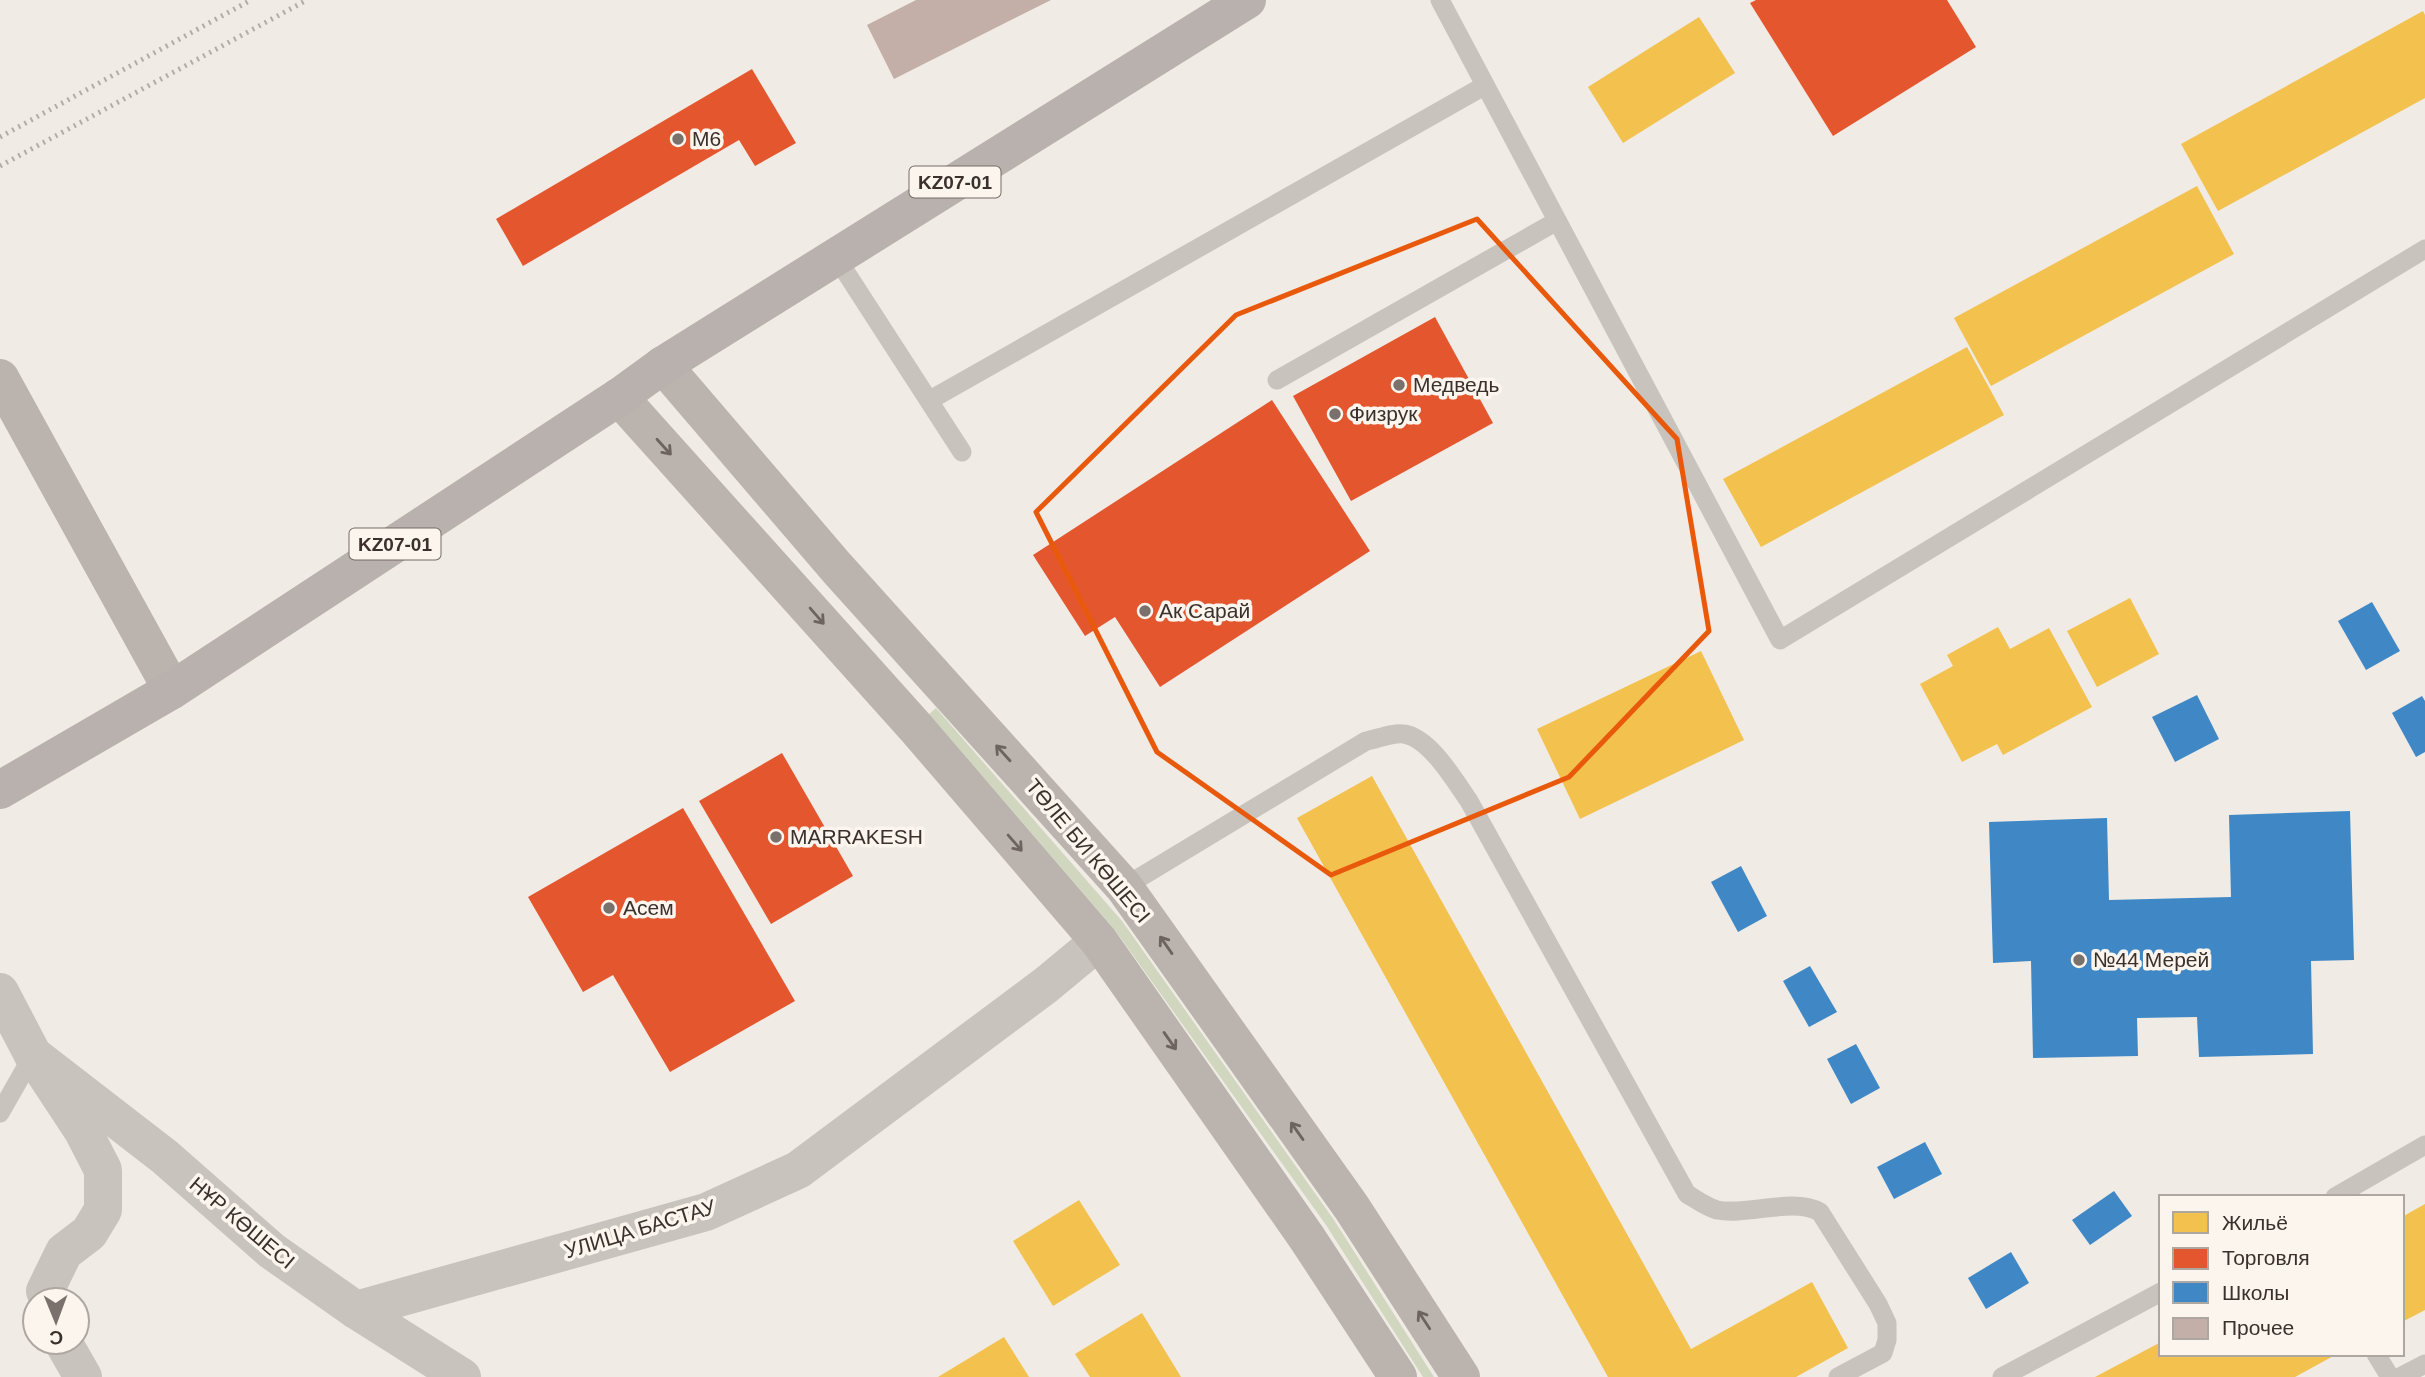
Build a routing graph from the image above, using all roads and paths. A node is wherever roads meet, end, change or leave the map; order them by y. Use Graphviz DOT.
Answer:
graph roads {
  1 [pos="1247,0"];
  2 [pos="1440,0"];
  3 [pos="1484,86"];
  4 [pos="1558,221"];
  5 [pos="2425,249"];
  6 [pos="836,257"];
  7 [pos="663,365"];
  8 [pos="0,378"];
  9 [pos="1277,380"];
  10 [pos="619,397"];
  11 [pos="930,400"];
  12 [pos="962,452"];
  13 [pos="172,690"];
  14 [pos="0,790"];
  15 [pos="1124,887"];
  16 [pos="1099,941"];
  17 [pos="0,992"];
  18 [pos="33,1055"];
  19 [pos="0,1113"];
  20 [pos="2425,1145"];
  21 [pos="2338,1195"];
  22 [pos="47,1286"];
  23 [pos="2159,1293"];
  24 [pos="356,1310"];
  25 [pos="71,1356"];
  26 [pos="2377,1356"];
  27 [pos="2425,1364"];
  28 [pos="83,1377"];
  29 [pos="462,1377"];
  30 [pos="1398,1377"];
  31 [pos="1461,1377"];
  32 [pos="1838,1377"];
  33 [pos="2002,1377"];
  34 [pos="2390,1377"];
  35 [pos="2400,1377"];
  1 -- 6 [label="main road, KZ07-01"];
  2 -- 3 [label="lane"];
  3 -- 4 [label="lane"];
  3 -- 11 [label="lane"];
  4 -- 5 [label="lane"];
  4 -- 9 [label="lane"];
  6 -- 7 [label="main road, KZ07-01"];
  6 -- 11 [label="lane"];
  7 -- 10 [label="main road"];
  15 -- 7 [label="main road, ТӨЛЕ БИ КӨШЕСІ, one-way"];
  8 -- 13 [label="main road"];
  10 -- 13 [label="main road, KZ07-01"];
  10 -- 16 [label="main road, one-way"];
  11 -- 12 [label="lane"];
  13 -- 14 [label="main road, KZ07-01"];
  31 -- 15 [label="main road, ТӨЛЕ БИ КӨШЕСІ, one-way"];
  15 -- 32 [label="lane"];
  16 -- 24 [label="street, УЛИЦА БАСТАУ"];
  16 -- 30 [label="main road, one-way"];
  17 -- 18 [label="street"];
  18 -- 19 [label="lane"];
  18 -- 22 [label="street"];
  18 -- 24 [label="street, НҰР КӨШЕСІ"];
  20 -- 21 [label="lane"];
  23 -- 33 [label="lane"];
  24 -- 29 [label="street, НҰР КӨШЕСІ"];
  25 -- 28 [label="street"];
  26 -- 34 [label="lane"];
  27 -- 35 [label="lane"];
}
